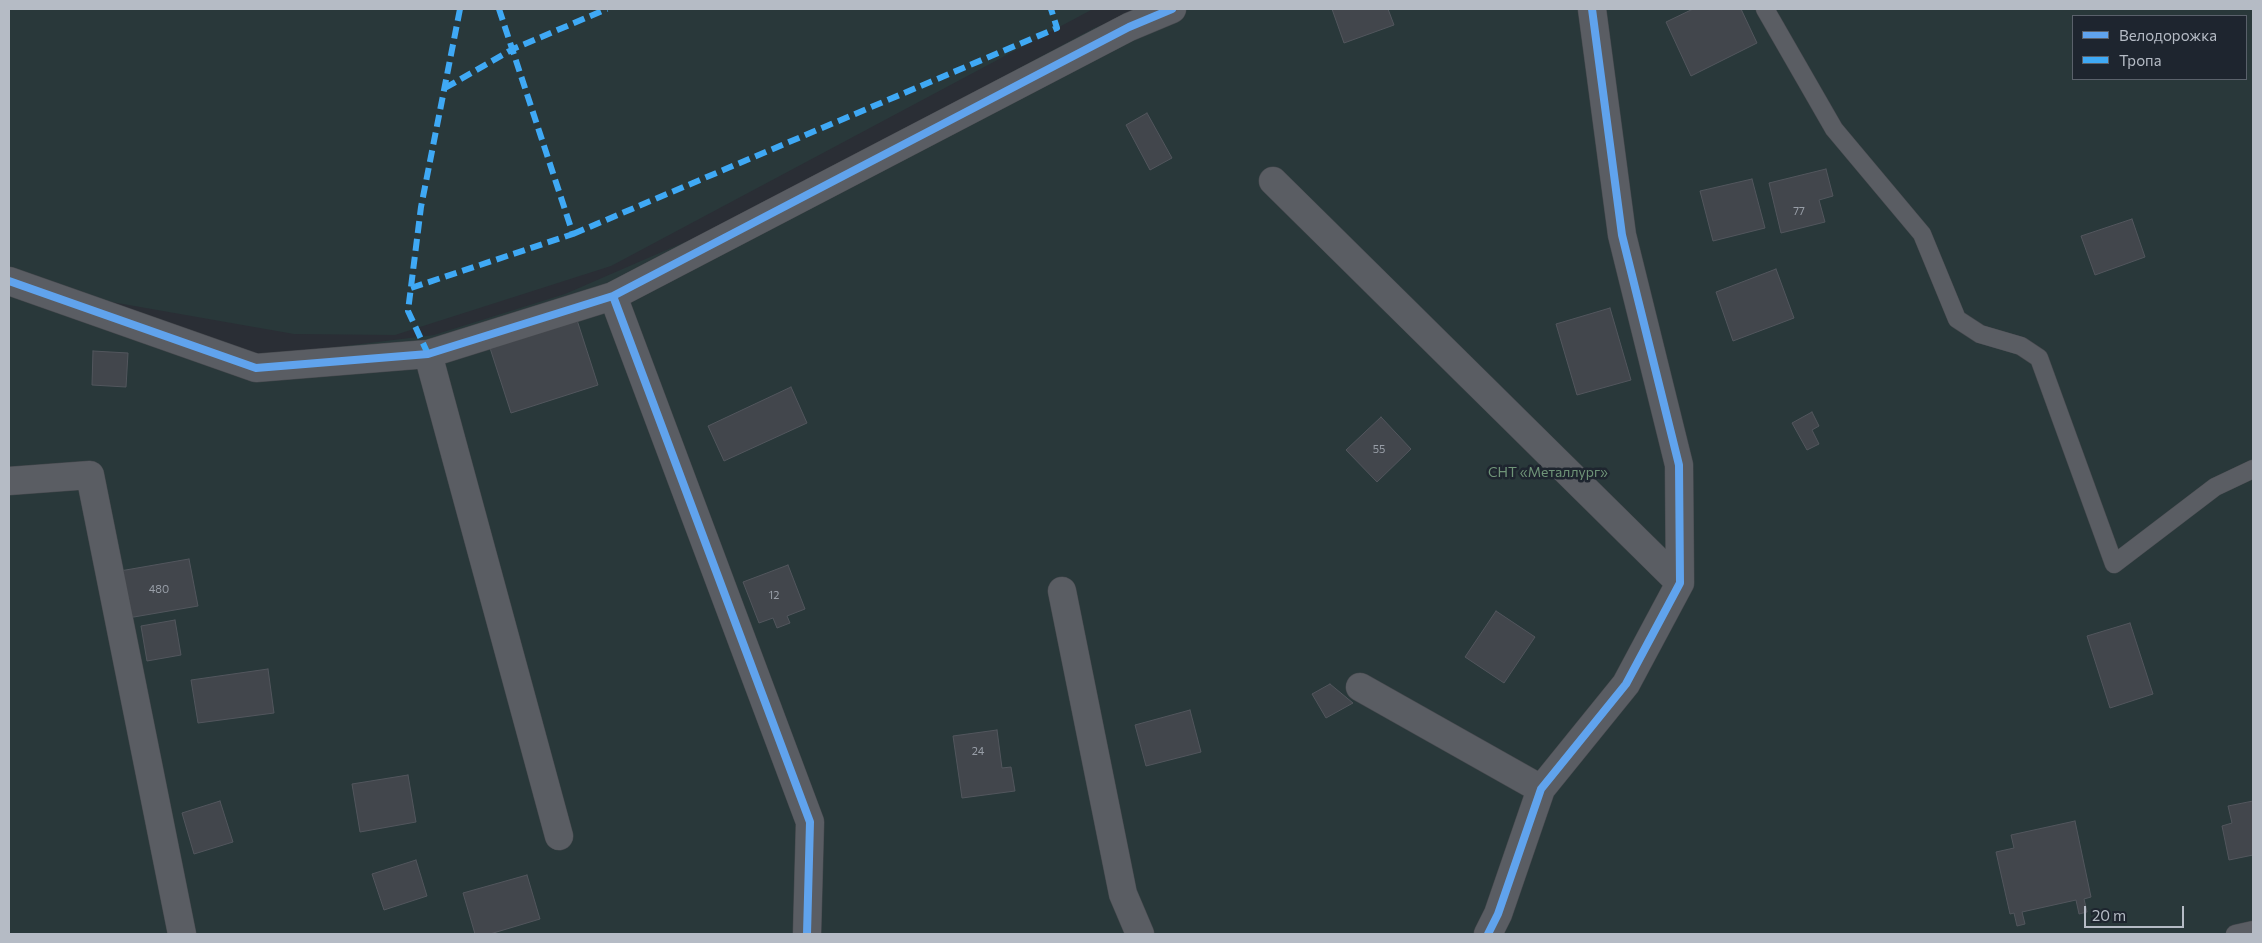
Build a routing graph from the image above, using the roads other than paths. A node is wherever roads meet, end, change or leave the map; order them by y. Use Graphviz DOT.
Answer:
graph roads {
  1 [pos="1172,9"];
  2 [pos="1592,9"];
  3 [pos="1765,9"];
  4 [pos="1273,181"];
  5 [pos="9,281"];
  6 [pos="613,296"];
  7 [pos="428,354"];
  8 [pos="2253,469"];
  9 [pos="9,481"];
  10 [pos="1680,583"];
  11 [pos="1062,591"];
  12 [pos="1360,687"];
  13 [pos="1541,790"];
  14 [pos="559,836"];
  15 [pos="2253,930"];
  16 [pos="182,934"];
  17 [pos="807,934"];
  18 [pos="1140,934"];
  19 [pos="1488,934"];
  20 [pos="2235,934"];
  1 -- 6 [label="street"];
  2 -- 10 [label="street"];
  3 -- 8 [label="lane"];
  4 -- 10 [label="street"];
  5 -- 7 [label="street"];
  6 -- 7 [label="street"];
  6 -- 17 [label="street"];
  7 -- 14 [label="street"];
  9 -- 16 [label="street"];
  10 -- 13 [label="street"];
  11 -- 18 [label="street"];
  12 -- 13 [label="street"];
  13 -- 19 [label="street"];
  15 -- 20 [label="lane"];
}
